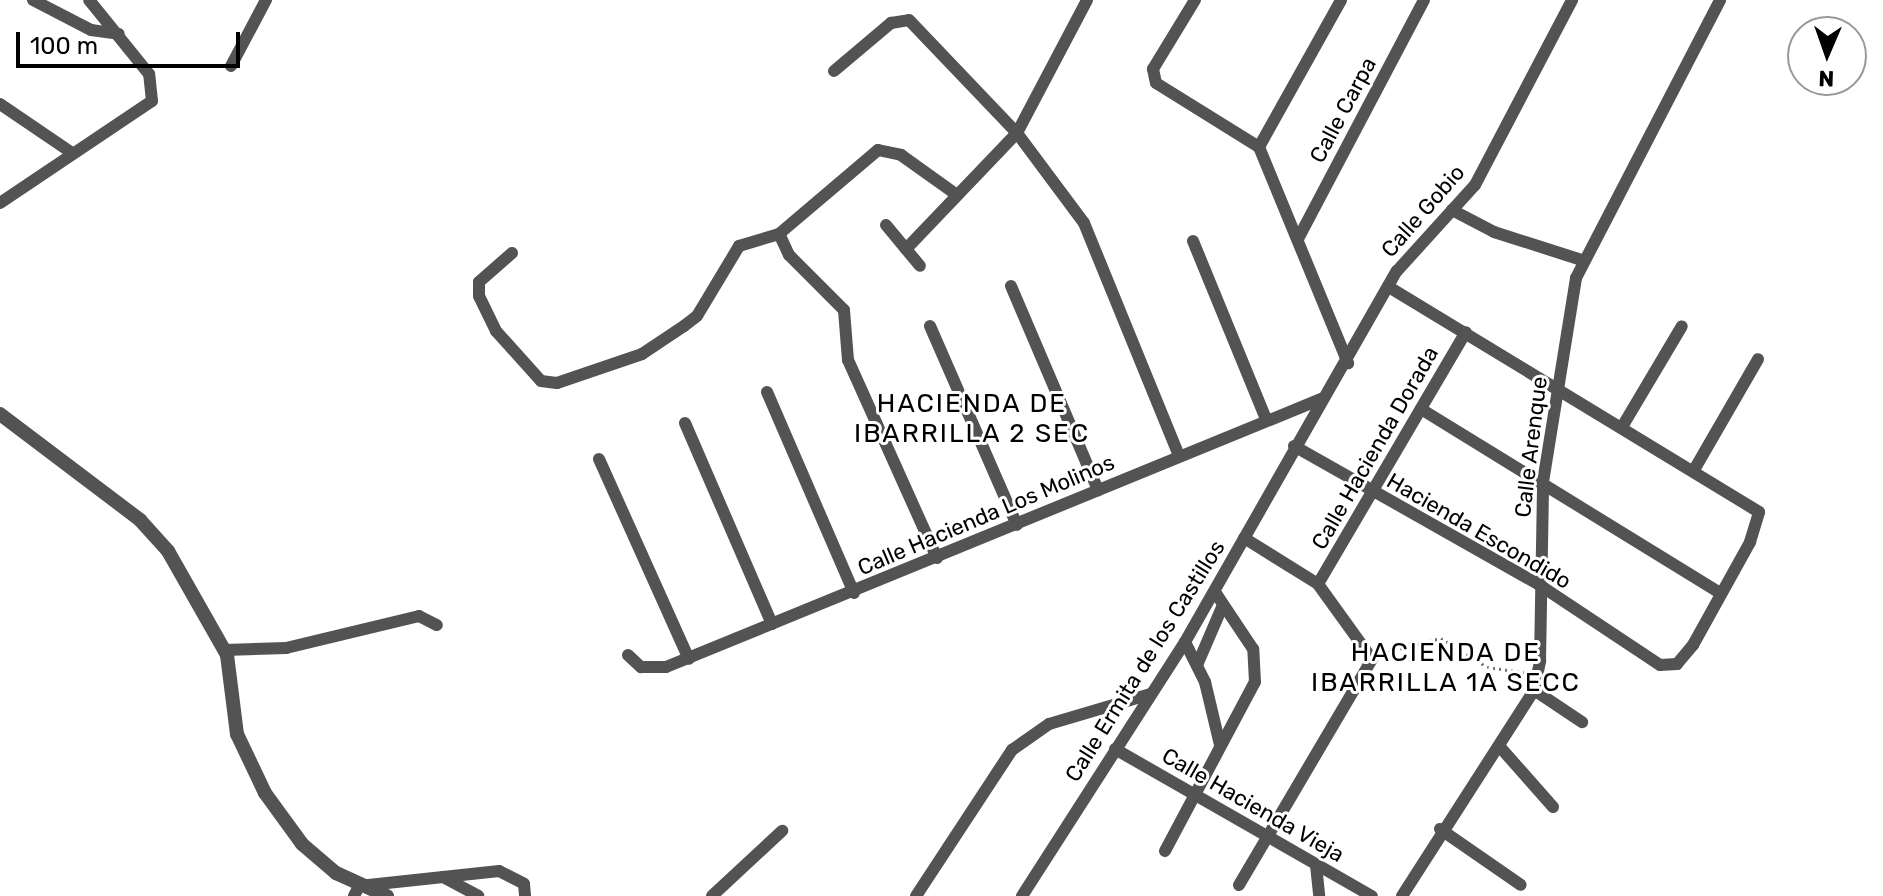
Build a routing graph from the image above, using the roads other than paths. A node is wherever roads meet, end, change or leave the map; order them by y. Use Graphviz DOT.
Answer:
graph roads {
  1 [pos="33,0"];
  2 [pos="89,0"];
  3 [pos="266,0"];
  4 [pos="1087,0"];
  5 [pos="1195,0"];
  6 [pos="1341,0"];
  7 [pos="1424,0"];
  8 [pos="1572,0"];
  9 [pos="1720,0"];
  10 [pos="119,34"];
  11 [pos="231,66"];
  12 [pos="834,71"];
  13 [pos="0,104"];
  14 [pos="1017,133"];
  15 [pos="1259,147"];
  16 [pos="72,153"];
  17 [pos="957,195"];
  18 [pos="0,203"];
  19 [pos="1452,210"];
  20 [pos="886,225"];
  21 [pos="779,234"];
  22 [pos="1298,239"];
  23 [pos="1193,241"];
  24 [pos="906,249"];
  25 [pos="512,253"];
  26 [pos="1582,260"];
  27 [pos="920,266"];
  28 [pos="1011,286"];
  29 [pos="1388,286"];
  30 [pos="930,326"];
  31 [pos="1682,326"];
  32 [pos="1466,332"];
  33 [pos="1758,359"];
  34 [pos="1348,363"];
  35 [pos="1557,386"];
  36 [pos="767,392"];
  37 [pos="1321,399"];
  38 [pos="1421,409"];
  39 [pos="0,414"];
  40 [pos="1266,419"];
  41 [pos="685,423"];
  42 [pos="1622,427"];
  43 [pos="1294,446"];
  44 [pos="1179,456"];
  45 [pos="599,459"];
  46 [pos="1694,470"];
  47 [pos="1543,482"];
  48 [pos="1098,490"];
  49 [pos="1374,494"];
  50 [pos="1017,525"];
  51 [pos="1244,538"];
  52 [pos="937,558"];
  53 [pos="1318,584"];
  54 [pos="1538,584"];
  55 [pos="1215,592"];
  56 [pos="1719,592"];
  57 [pos="854,593"];
  58 [pos="1223,605"];
  59 [pos="772,624"];
  60 [pos="437,625"];
  61 [pos="1185,642"];
  62 [pos="224,650"];
  63 [pos="628,655"];
  64 [pos="689,659"];
  65 [pos="1198,663"];
  66 [pos="1534,690"];
  67 [pos="1150,694"];
  68 [pos="1582,722"];
  69 [pos="1220,745"];
  70 [pos="1500,747"];
  71 [pos="1115,749"];
  72 [pos="1195,794"];
  73 [pos="1553,807"];
  74 [pos="1440,829"];
  75 [pos="782,831"];
  76 [pos="1271,839"];
  77 [pos="1165,851"];
  78 [pos="1316,865"];
  79 [pos="443,877"];
  80 [pos="1239,885"];
  81 [pos="1521,885"];
  82 [pos="357,891"];
  83 [pos="387,896"];
  84 [pos="478,896"];
  85 [pos="525,896"];
  86 [pos="712,896"];
  87 [pos="916,896"];
  88 [pos="1022,896"];
  89 [pos="1319,896"];
  90 [pos="1372,896"];
  91 [pos="1402,896"];
  1 -- 10 [label="street"];
  2 -- 10 [label="street"];
  3 -- 11 [label="street"];
  4 -- 14 [label="street"];
  5 -- 15 [label="street"];
  6 -- 15 [label="street"];
  7 -- 22 [label="street, Calle Carpa"];
  8 -- 19 [label="street, Calle Gobio"];
  9 -- 26 [label="street, Calle Arenque"];
  10 -- 16 [label="street"];
  12 -- 14 [label="street"];
  13 -- 16 [label="street"];
  14 -- 17 [label="street"];
  14 -- 44 [label="street"];
  15 -- 22 [label="street"];
  16 -- 18 [label="street"];
  17 -- 21 [label="street"];
  17 -- 24 [label="street"];
  19 -- 26 [label="street"];
  19 -- 29 [label="street, Calle Gobio"];
  20 -- 24 [label="street"];
  21 -- 25 [label="street"];
  21 -- 52 [label="street"];
  22 -- 34 [label="street"];
  23 -- 40 [label="street"];
  24 -- 27 [label="street"];
  26 -- 35 [label="street, Calle Arenque"];
  28 -- 48 [label="street"];
  29 -- 32 [label="street"];
  29 -- 34 [label="street, Calle Gobio"];
  30 -- 50 [label="street"];
  31 -- 42 [label="street"];
  32 -- 35 [label="street"];
  32 -- 38 [label="street, Calle Hacienda Dorada"];
  33 -- 46 [label="street"];
  34 -- 37 [label="street, Calle Ermita de los Castillos"];
  35 -- 42 [label="street"];
  35 -- 47 [label="street, Calle Arenque"];
  36 -- 57 [label="street"];
  37 -- 40 [label="street, Calle Hacienda Los Molinos"];
  37 -- 43 [label="street, Calle Ermita de los Castillos"];
  38 -- 47 [label="street"];
  38 -- 49 [label="street, Calle Hacienda Dorada"];
  39 -- 62 [label="street"];
  40 -- 44 [label="street, Calle Hacienda Los Molinos"];
  41 -- 59 [label="street"];
  42 -- 46 [label="street"];
  43 -- 49 [label="street, Hacienda Escondido"];
  43 -- 51 [label="street, Calle Ermita de los Castillos"];
  44 -- 48 [label="street, Calle Hacienda Los Molinos"];
  45 -- 64 [label="street"];
  46 -- 56 [label="street"];
  47 -- 54 [label="street, Calle Arenque"];
  47 -- 56 [label="street"];
  48 -- 50 [label="street, Calle Hacienda Los Molinos"];
  49 -- 53 [label="street, Calle Hacienda Dorada"];
  49 -- 54 [label="street, Hacienda Escondido"];
  50 -- 52 [label="street, Calle Hacienda Los Molinos"];
  51 -- 53 [label="street"];
  51 -- 55 [label="street, Calle Ermita de los Castillos"];
  52 -- 57 [label="street, Calle Hacienda Los Molinos"];
  53 -- 76 [label="street"];
  54 -- 56 [label="street, Hacienda Escondido"];
  54 -- 66 [label="street, Calle Arenque"];
  55 -- 58 [label="street"];
  55 -- 61 [label="street, Calle Ermita de los Castillos"];
  57 -- 59 [label="street, Calle Hacienda Los Molinos"];
  58 -- 65 [label="street"];
  58 -- 69 [label="street"];
  59 -- 64 [label="street, Calle Hacienda Los Molinos"];
  60 -- 62 [label="street"];
  61 -- 65 [label="street"];
  61 -- 67 [label="street, Calle Ermita de los Castillos"];
  62 -- 82 [label="street"];
  63 -- 64 [label="street, Calle Hacienda Los Molinos"];
  65 -- 69 [label="street"];
  66 -- 68 [label="street"];
  66 -- 70 [label="street, Calle Arenque"];
  67 -- 71 [label="street, Calle Ermita de los Castillos"];
  67 -- 87 [label="street"];
  69 -- 72 [label="street"];
  70 -- 73 [label="street"];
  70 -- 74 [label="street, Calle Arenque"];
  71 -- 72 [label="street, Calle Hacienda Vieja"];
  71 -- 88 [label="street, Calle Ermita de los Castillos"];
  72 -- 76 [label="street, Calle Hacienda Vieja"];
  72 -- 77 [label="street"];
  74 -- 81 [label="street"];
  74 -- 91 [label="street, Calle Arenque"];
  75 -- 86 [label="street"];
  76 -- 78 [label="street, Calle Hacienda Vieja"];
  76 -- 80 [label="street"];
  78 -- 89 [label="street"];
  78 -- 90 [label="street, Calle Hacienda Vieja"];
  79 -- 82 [label="street"];
  79 -- 84 [label="street"];
  79 -- 85 [label="street"];
  82 -- 83 [label="street"];
}
